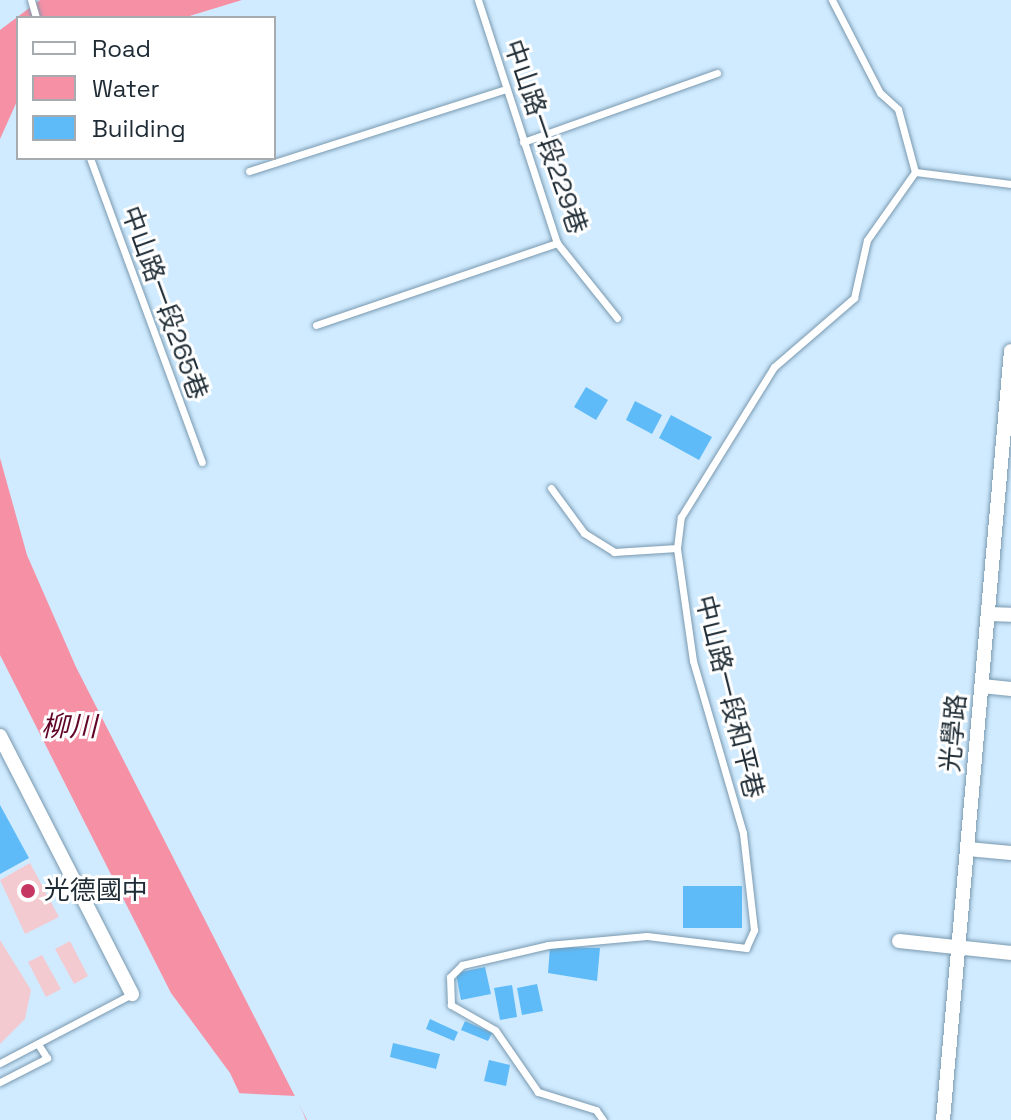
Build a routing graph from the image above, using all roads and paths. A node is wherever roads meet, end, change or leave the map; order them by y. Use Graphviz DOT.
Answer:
graph roads {
  1 [pos="478,0"];
  2 [pos="832,0"];
  3 [pos="717,73"];
  4 [pos="506,89"];
  5 [pos="523,142"];
  6 [pos="91,160"];
  7 [pos="249,171"];
  8 [pos="915,172"];
  9 [pos="1011,184"];
  10 [pos="557,243"];
  11 [pos="617,318"];
  12 [pos="316,325"];
  13 [pos="1011,351"];
  14 [pos="202,462"];
  15 [pos="551,488"];
  16 [pos="1004,494"];
  17 [pos="677,548"];
  18 [pos="988,614"];
  19 [pos="1011,615"];
  20 [pos="982,686"];
  21 [pos="1011,689"];
  22 [pos="0,736"];
  23 [pos="968,849"];
  24 [pos="1011,853"];
  25 [pos="899,941"];
  26 [pos="957,948"];
  27 [pos="1011,953"];
  28 [pos="132,994"];
  29 [pos="38,1044"];
  30 [pos="0,1063"];
  31 [pos="0,1082"];
  32 [pos="603,1120"];
  33 [pos="943,1120"];
  1 -- 4 [label="lane, 中山路一段229巷"];
  2 -- 8 [label="lane"];
  3 -- 5 [label="lane"];
  4 -- 5 [label="lane, 中山路一段229巷"];
  4 -- 7 [label="lane"];
  5 -- 10 [label="lane, 中山路一段229巷"];
  6 -- 14 [label="lane, 中山路一段265巷"];
  8 -- 9 [label="lane"];
  8 -- 17 [label="lane, 中山路一段和平巷"];
  10 -- 11 [label="lane, 中山路一段229巷"];
  10 -- 12 [label="lane"];
  13 -- 16 [label="street, 光學路"];
  15 -- 17 [label="lane"];
  16 -- 18 [label="street, 光學路"];
  17 -- 32 [label="lane, 中山路一段和平巷"];
  18 -- 19 [label="street"];
  18 -- 20 [label="street, 光學路"];
  20 -- 21 [label="street"];
  20 -- 23 [label="street, 光學路"];
  22 -- 28 [label="street"];
  23 -- 24 [label="street"];
  23 -- 26 [label="street, 光學路"];
  25 -- 26 [label="street"];
  26 -- 27 [label="street"];
  26 -- 33 [label="street, 光學路"];
  28 -- 29 [label="lane"];
  29 -- 30 [label="lane"];
  29 -- 31 [label="lane"];
}
